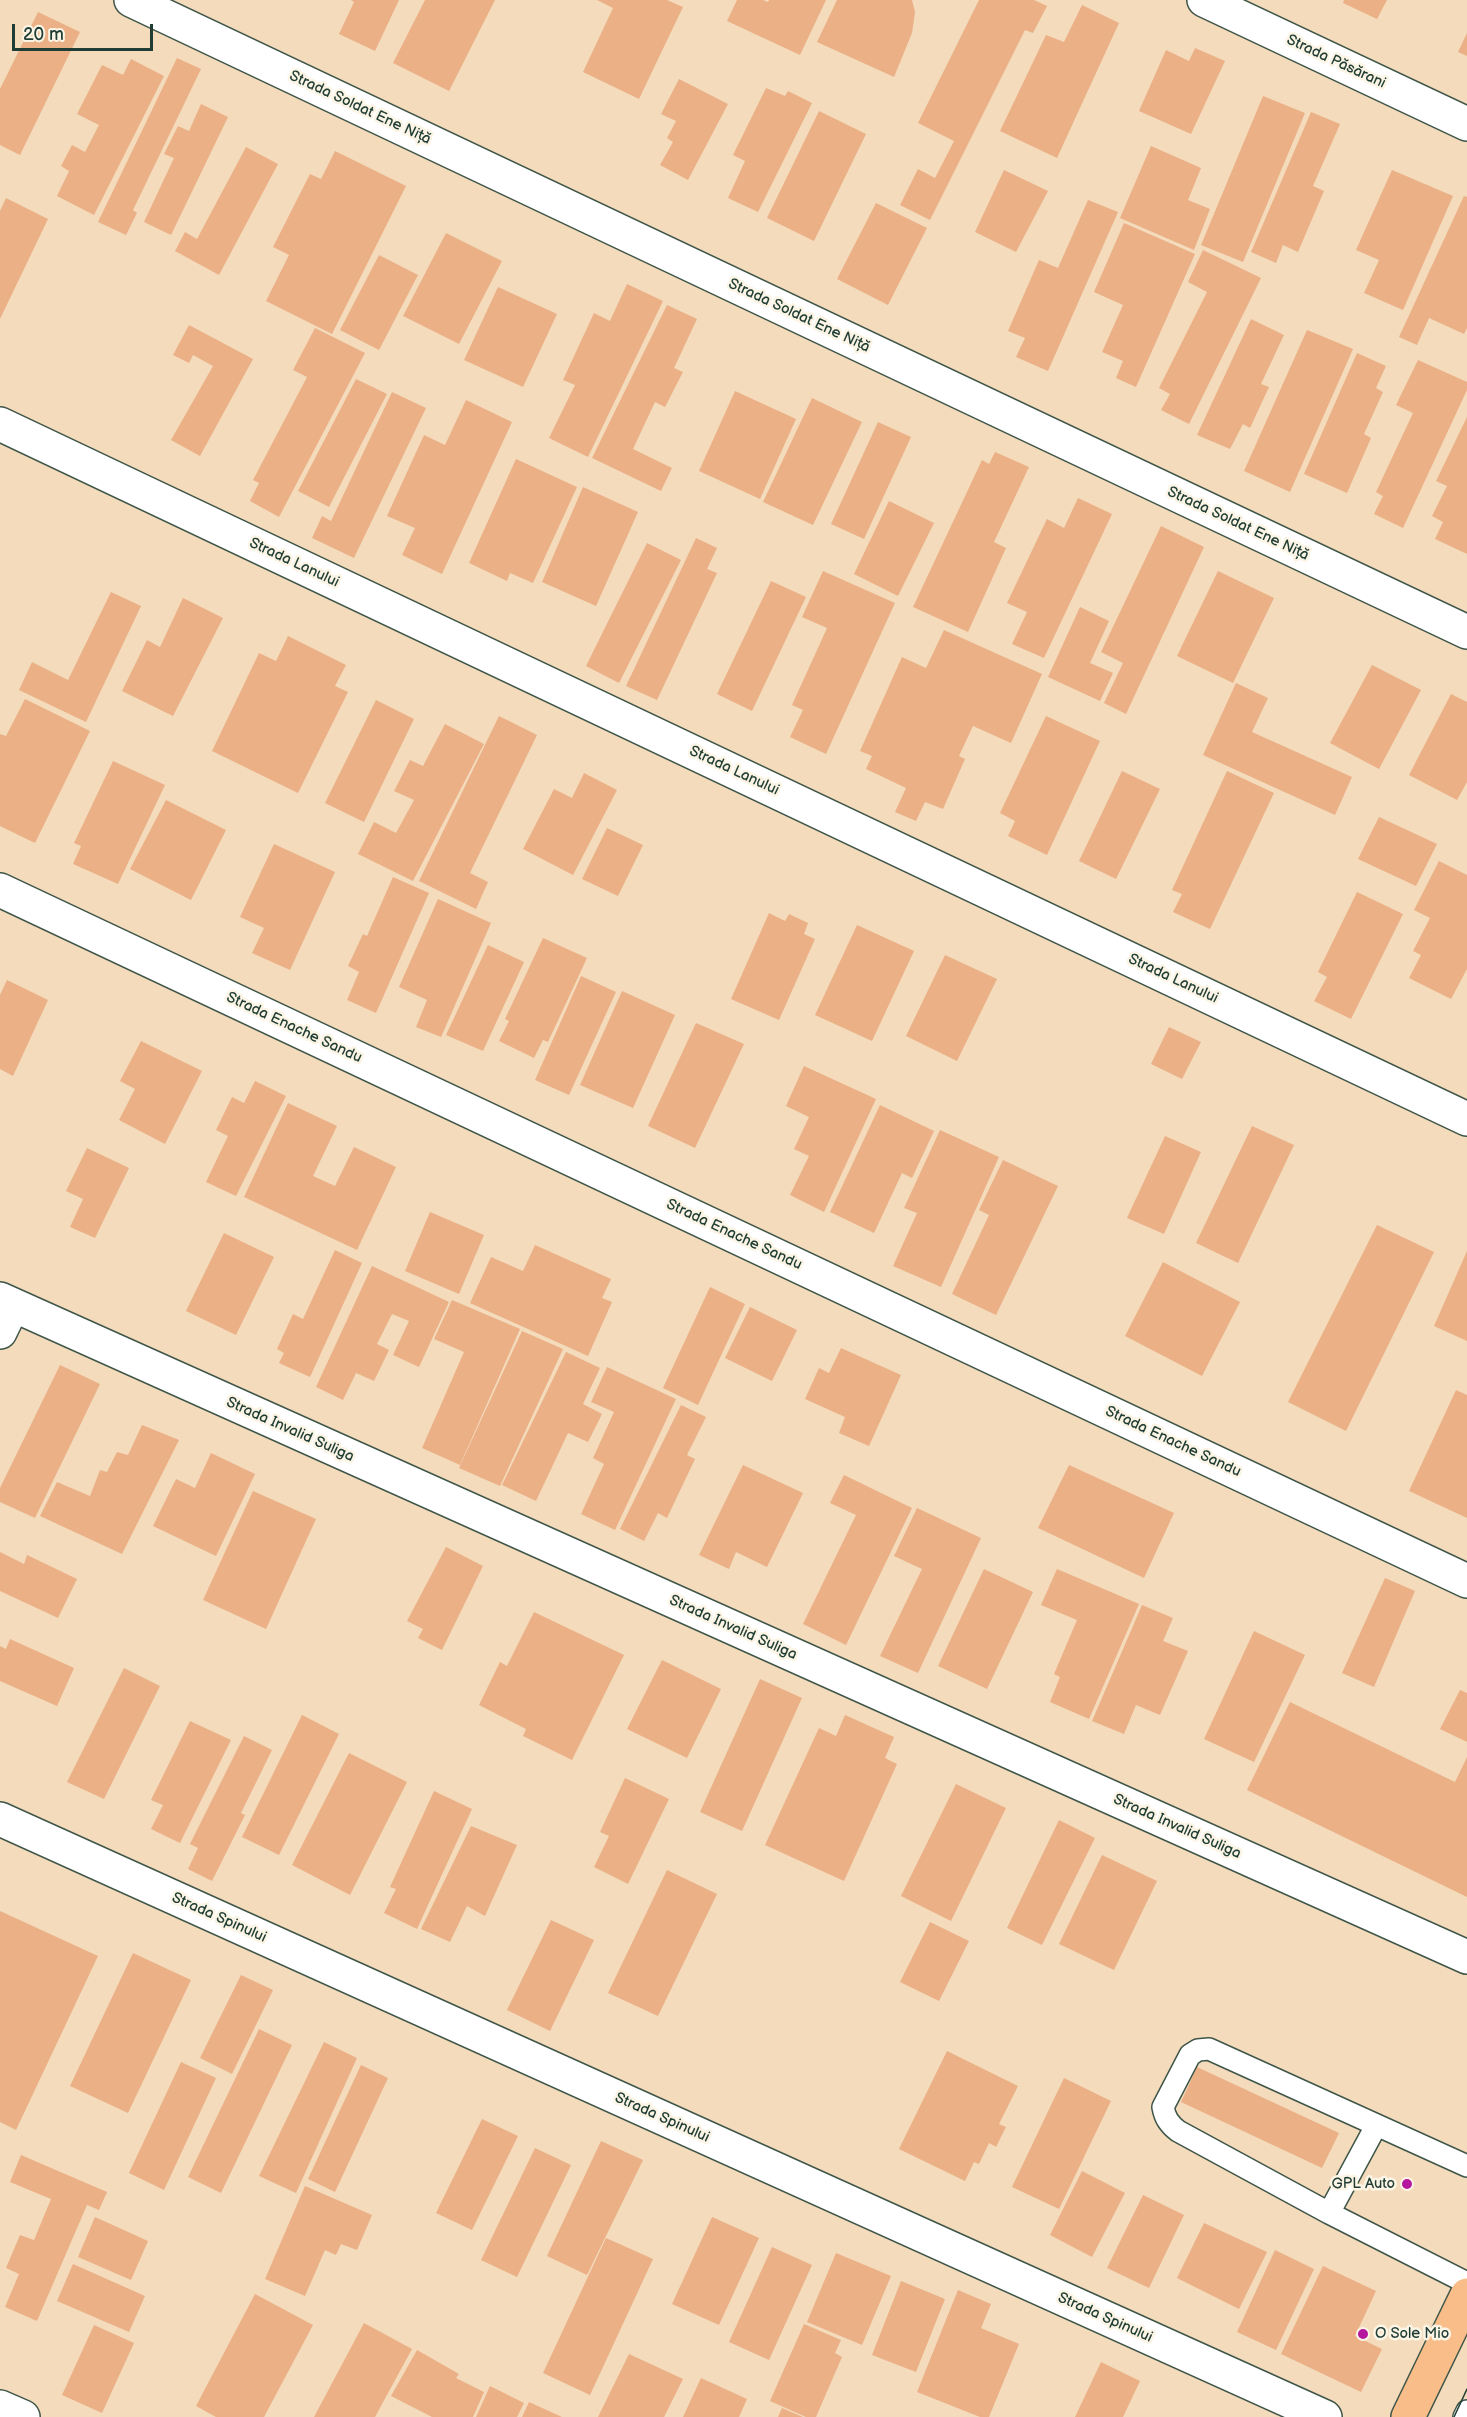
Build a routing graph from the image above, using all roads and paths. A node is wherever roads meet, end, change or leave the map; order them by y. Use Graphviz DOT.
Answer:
graph roads {
  1 [pos="131,0"];
  2 [pos="1204,0"];
  3 [pos="1467,124"];
  4 [pos="0,424"];
  5 [pos="1467,632"];
  6 [pos="0,890"];
  7 [pos="1467,1119"];
  8 [pos="4,1312"];
  9 [pos="1467,1581"];
  10 [pos="0,1819"];
  11 [pos="1467,1957"];
  12 [pos="1376,2126"];
  13 [pos="1467,2166"];
  14 [pos="1329,2213"];
  15 [pos="1467,2283"];
  16 [pos="1467,2295"];
  17 [pos="0,2407"];
  18 [pos="1467,2411"];
  19 [pos="23,2417"];
  20 [pos="1325,2417"];
  21 [pos="1408,2417"];
  22 [pos="1464,2417"];
  1 -- 5 [label="street, Strada Soldat Ene Niță"];
  2 -- 3 [label="street, Strada Păsărani"];
  4 -- 7 [label="street, Strada Lanului"];
  6 -- 9 [label="street, Strada Enache Sandu"];
  8 -- 11 [label="street, Strada Invalid Suliga"];
  10 -- 20 [label="street, Strada Spinului"];
  12 -- 13 [label="lane"];
  12 -- 14 [label="lane"];
  12 -- 14 [label="lane"];
  14 -- 15 [label="lane"];
  16 -- 21 [label="main road"];
  17 -- 19 [label="street"];
  18 -- 22 [label="lane"];
}
